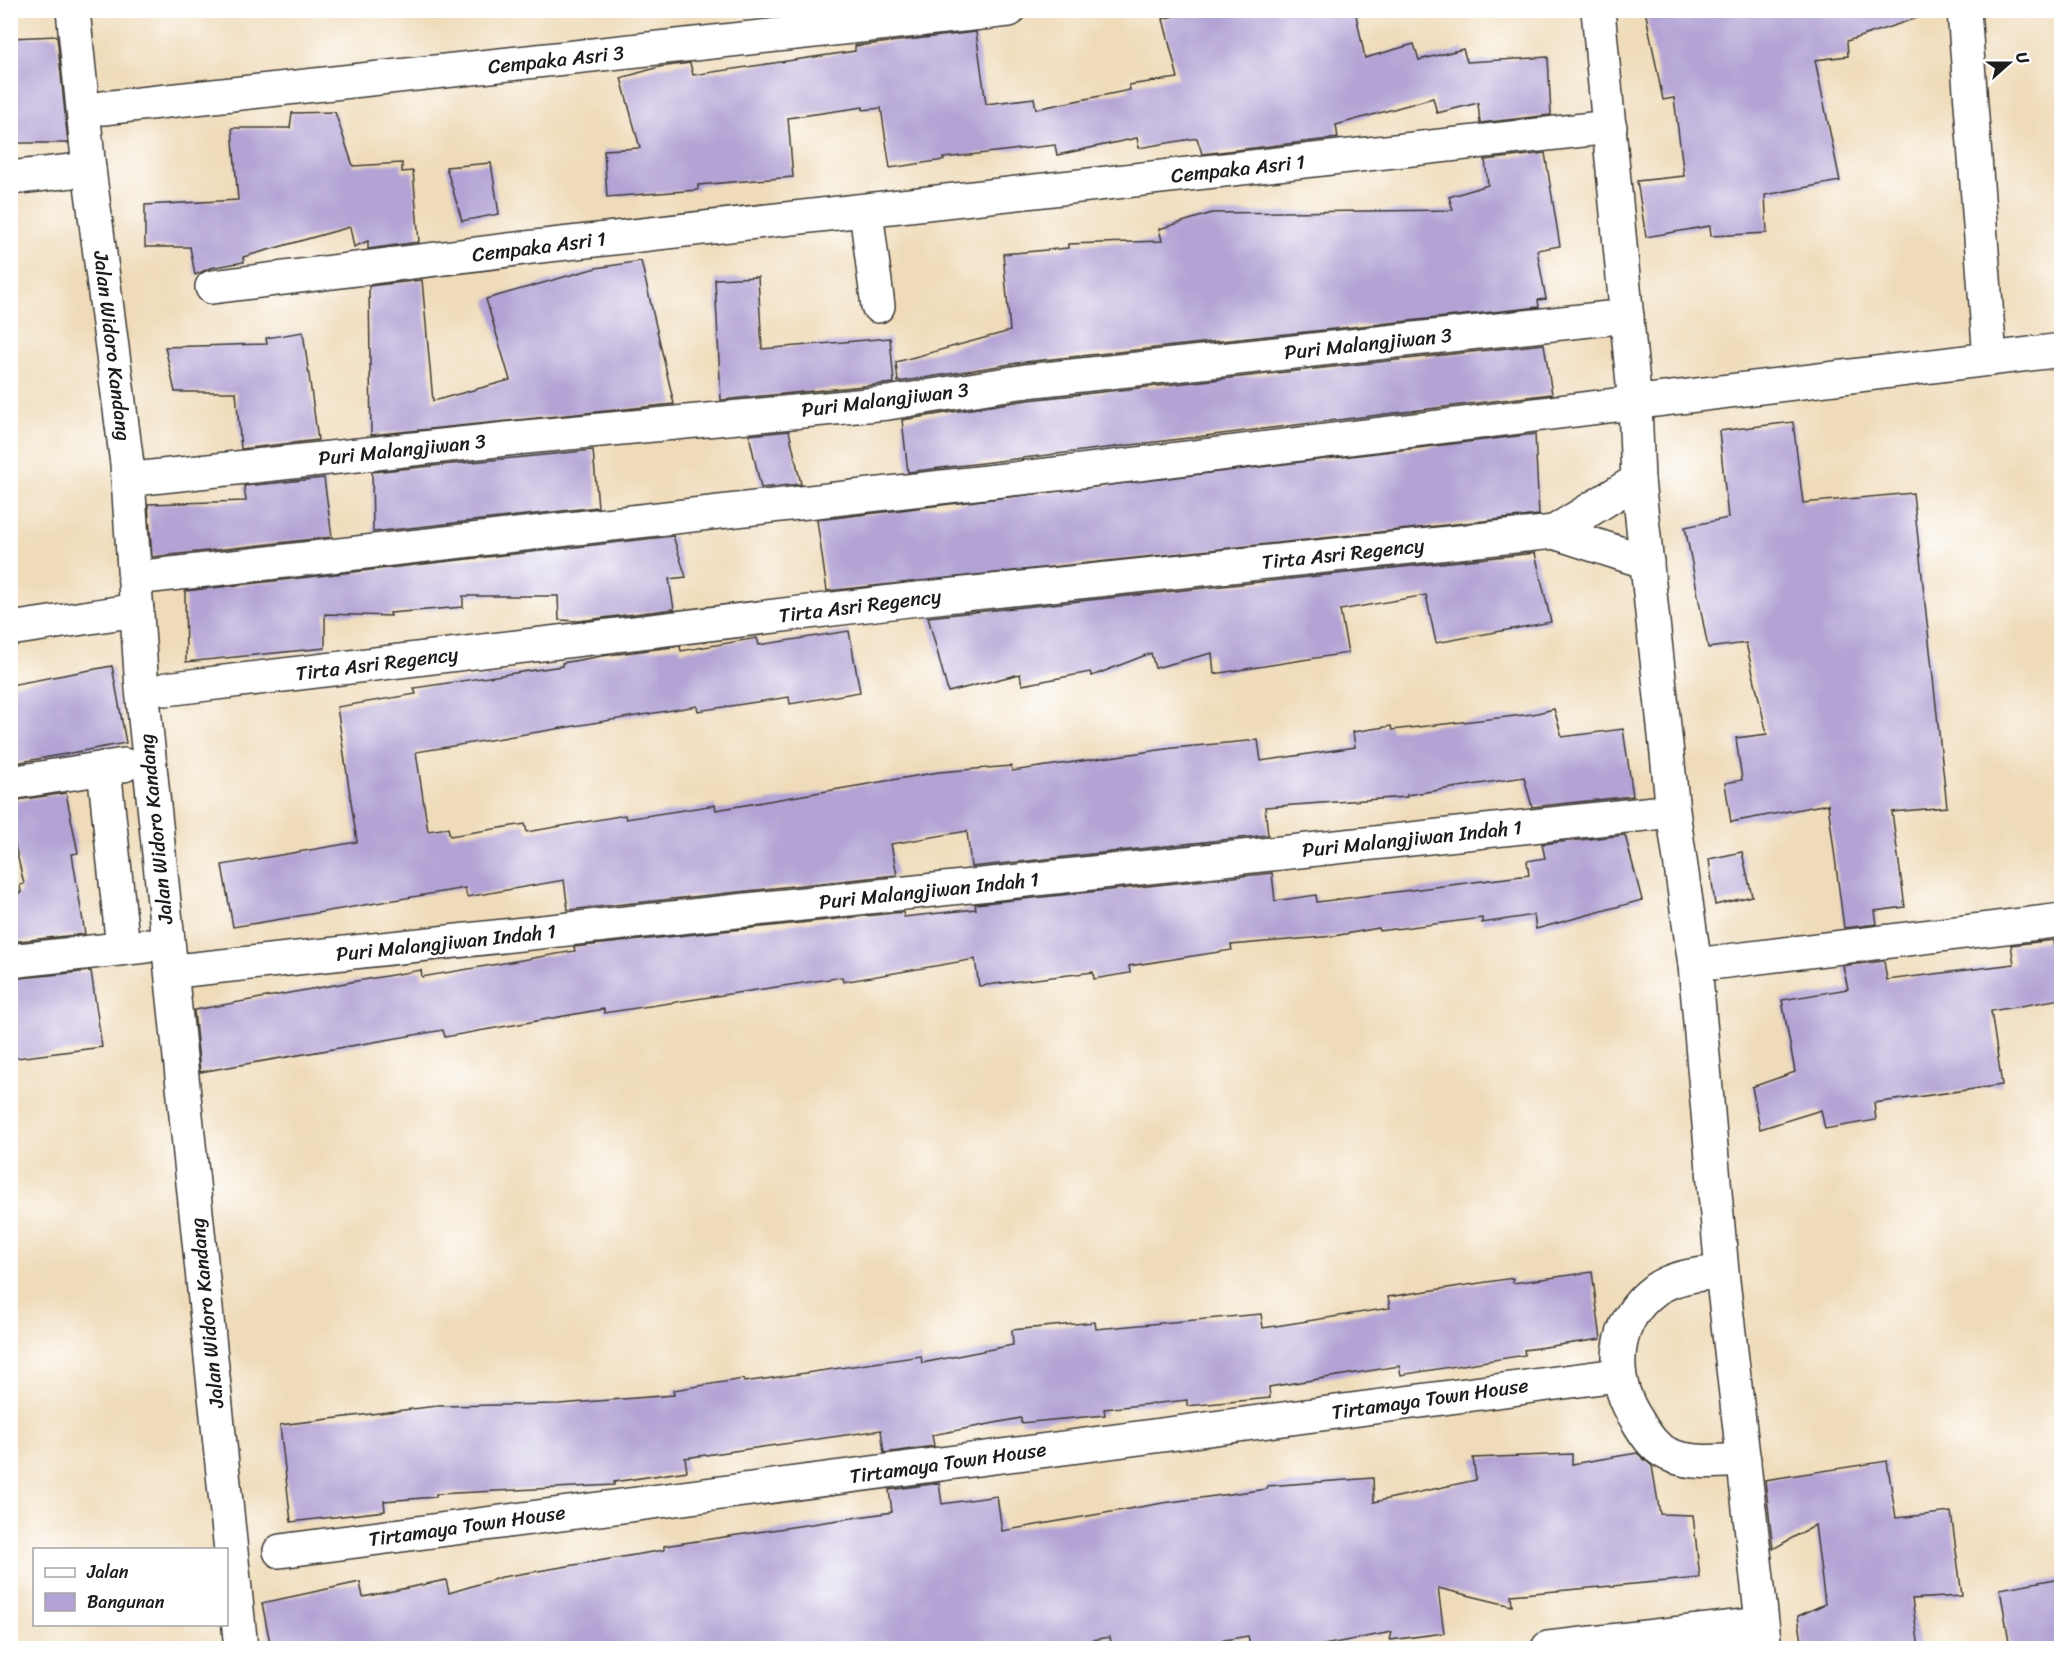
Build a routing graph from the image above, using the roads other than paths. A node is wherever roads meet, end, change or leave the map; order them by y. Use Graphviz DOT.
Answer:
graph roads {
  1 [pos="73,10"];
  2 [pos="1009,10"];
  3 [pos="1598,10"];
  4 [pos="1964,10"];
  5 [pos="103,108"];
  6 [pos="1610,127"];
  7 [pos="89,169"];
  8 [pos="10,178"];
  9 [pos="866,211"];
  10 [pos="212,287"];
  11 [pos="878,306"];
  12 [pos="1628,316"];
  13 [pos="2061,350"];
  14 [pos="1990,359"];
  15 [pos="1635,405"];
  16 [pos="142,478"];
  17 [pos="1638,480"];
  18 [pos="1554,532"];
  19 [pos="1647,562"];
  20 [pos="135,578"];
  21 [pos="137,610"];
  22 [pos="10,629"];
  23 [pos="166,689"];
  24 [pos="149,762"];
  25 [pos="104,768"];
  26 [pos="10,783"];
  27 [pos="1673,812"];
  28 [pos="2061,920"];
  29 [pos="167,941"];
  30 [pos="123,948"];
  31 [pos="10,961"];
  32 [pos="1695,965"];
  33 [pos="185,970"];
  34 [pos="1722,1272"];
  35 [pos="1617,1375"];
  36 [pos="1744,1460"];
  37 [pos="279,1551"];
  38 [pos="1763,1636"];
  39 [pos="1631,1644"];
  40 [pos="241,1648"];
  41 [pos="1548,1648"];
  1 -- 7 [label="street, Jalan Widoro Kandang"];
  2 -- 5 [label="street, Cempaka Asri 3"];
  3 -- 6 [label="street"];
  4 -- 14 [label="street"];
  6 -- 9 [label="street, Cempaka Asri 1"];
  6 -- 12 [label="street"];
  7 -- 8 [label="street"];
  7 -- 20 [label="street, Jalan Widoro Kandang"];
  9 -- 10 [label="street, Cempaka Asri 1"];
  9 -- 11 [label="street"];
  12 -- 15 [label="street"];
  12 -- 16 [label="street, Puri Malangjiwan 3"];
  13 -- 14 [label="street"];
  14 -- 15 [label="street"];
  15 -- 17 [label="street"];
  15 -- 20 [label="street"];
  17 -- 18 [label="street, Tirta Asri Regency"];
  17 -- 19 [label="street"];
  18 -- 19 [label="street, Tirta Asri Regency"];
  18 -- 23 [label="street, Tirta Asri Regency"];
  19 -- 27 [label="street"];
  20 -- 21 [label="street, Jalan Widoro Kandang"];
  21 -- 22 [label="street"];
  21 -- 24 [label="street, Jalan Widoro Kandang"];
  24 -- 25 [label="street"];
  24 -- 29 [label="street, Jalan Widoro Kandang"];
  25 -- 26 [label="street"];
  25 -- 30 [label="street"];
  27 -- 32 [label="street"];
  27 -- 33 [label="street, Puri Malangjiwan Indah 1"];
  28 -- 32 [label="street"];
  29 -- 30 [label="street"];
  29 -- 40 [label="street, Jalan Widoro Kandang"];
  30 -- 31 [label="street"];
  32 -- 34 [label="street"];
  34 -- 35 [label="street"];
  34 -- 36 [label="street"];
  35 -- 36 [label="street"];
  35 -- 37 [label="street, Tirtamaya Town House"];
  36 -- 38 [label="street"];
  38 -- 39 [label="street"];
  39 -- 41 [label="street"];
}
